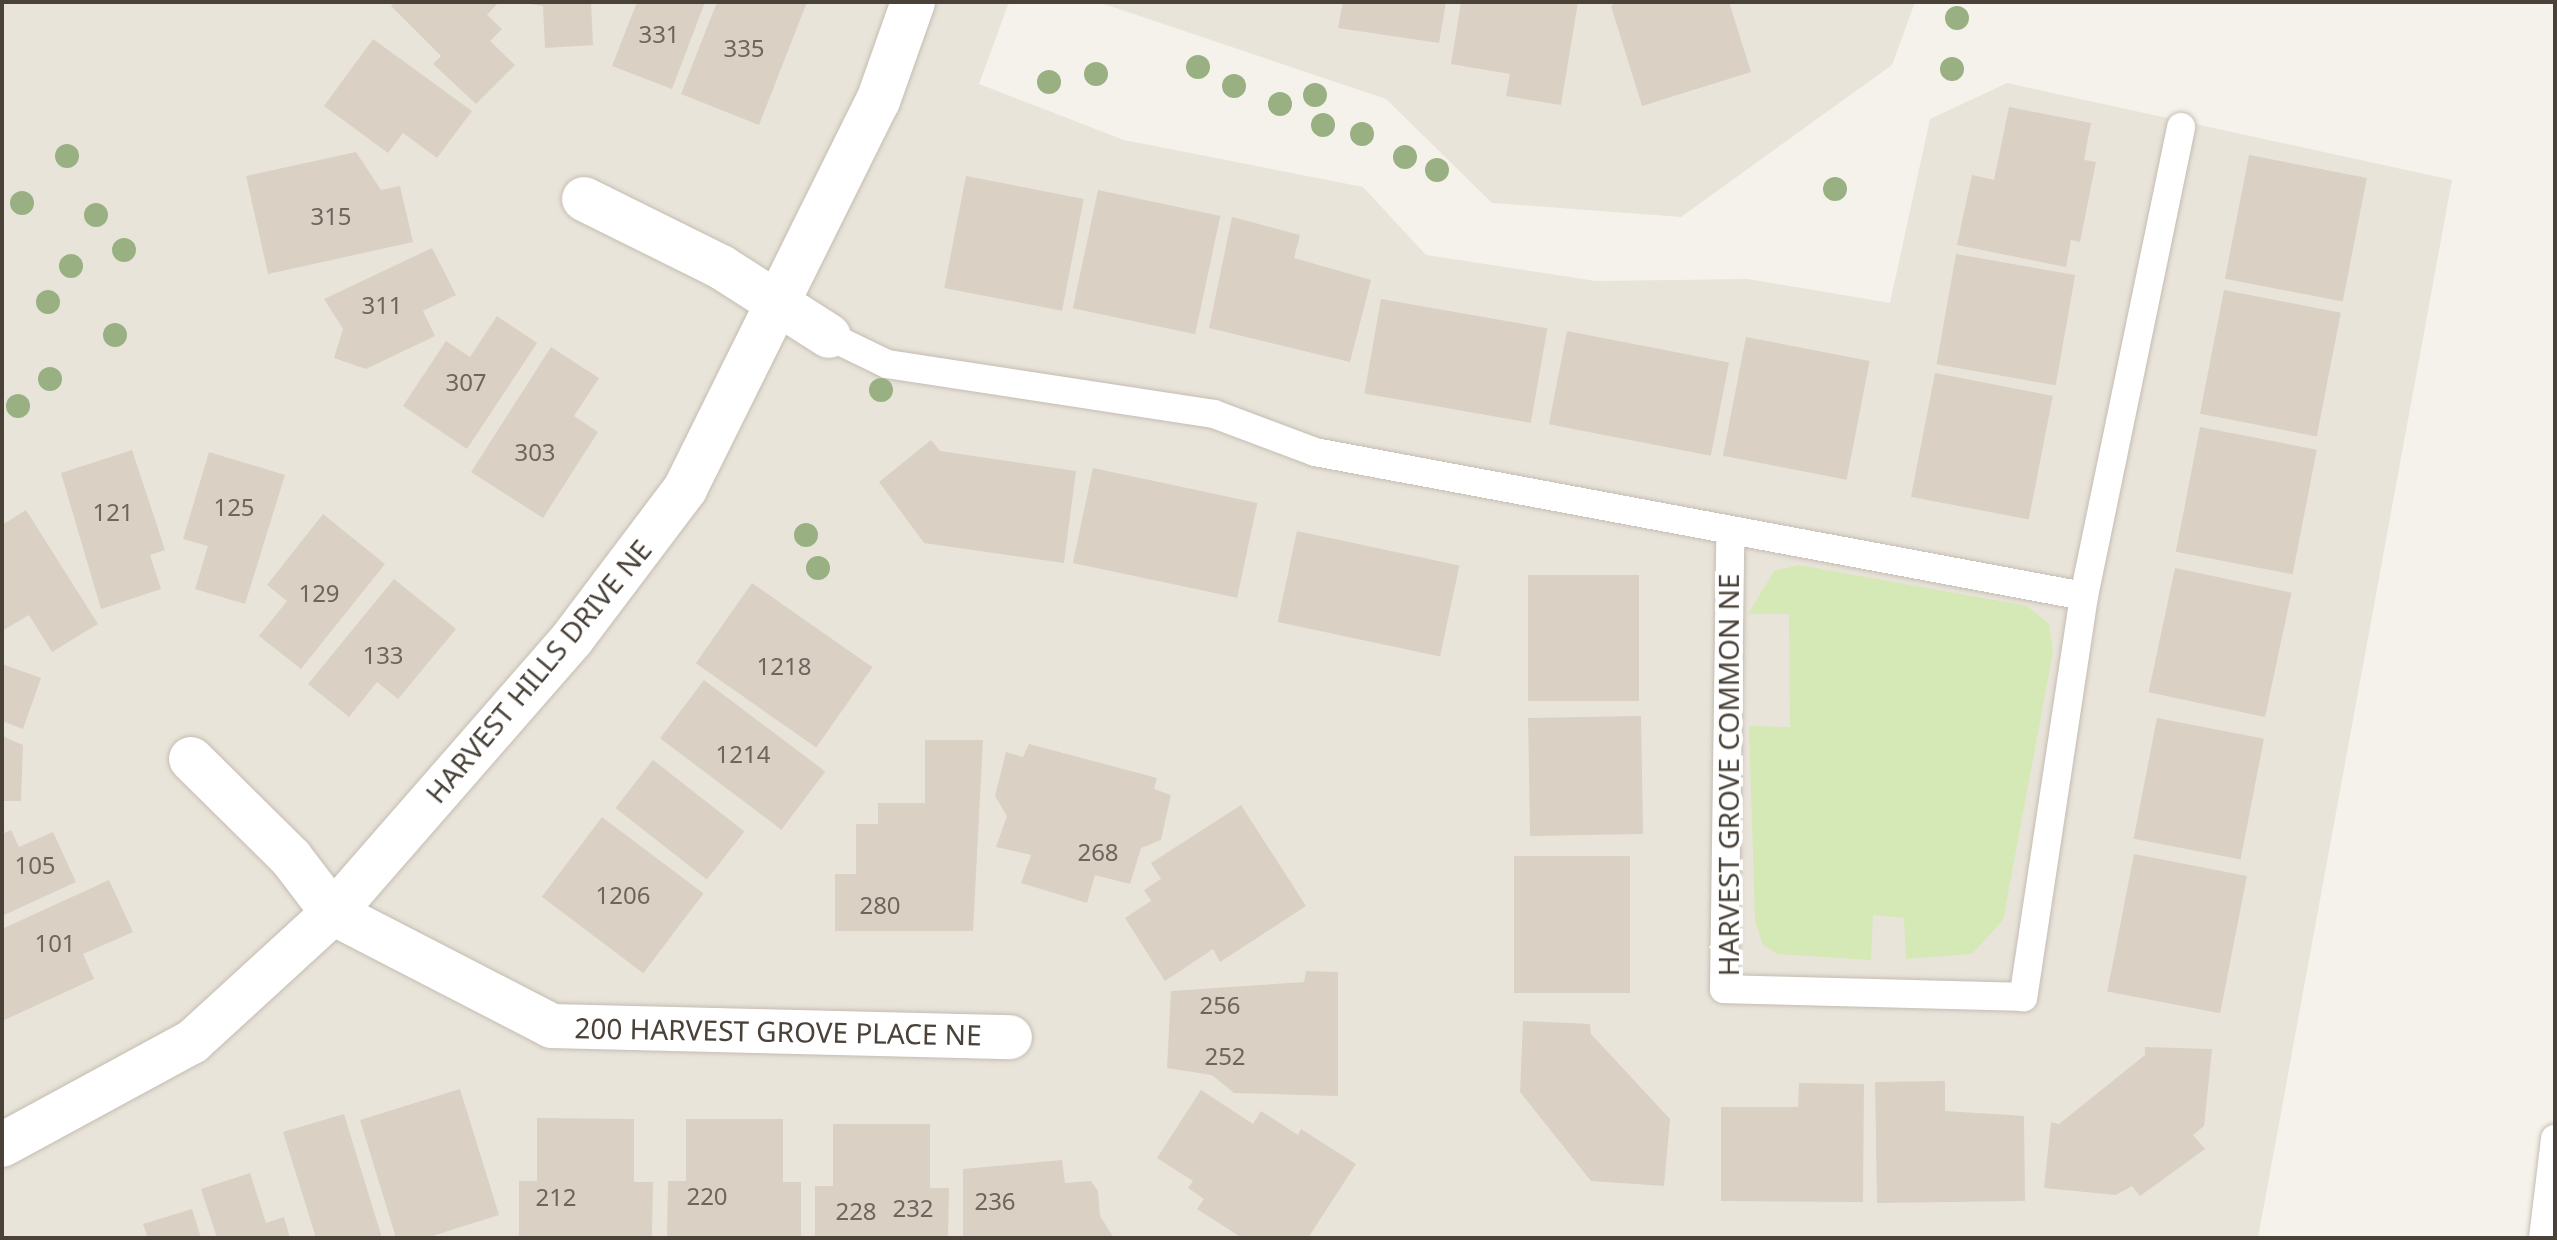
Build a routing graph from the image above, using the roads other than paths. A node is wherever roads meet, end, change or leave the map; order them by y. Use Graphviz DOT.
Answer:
graph roads {
  1 [pos="913,2"];
  2 [pos="2181,127"];
  3 [pos="584,199"];
  4 [pos="778,303"];
  5 [pos="829,336"];
  6 [pos="1730,531"];
  7 [pos="2084,596"];
  8 [pos="191,759"];
  9 [pos="333,913"];
  10 [pos="1010,1037"];
  11 [pos="2555,1139"];
  12 [pos="2,1145"];
  13 [pos="2543,1238"];
  1 -- 4 [label="street, HARVEST HILLS DRIVE NE"];
  2 -- 7 [label="lane, HARVEST GROVE COMMON NE"];
  3 -- 4 [label="street, HARVEST GROVE COMMON NE"];
  4 -- 5 [label="street, HARVEST GROVE COMMON NE"];
  4 -- 9 [label="street, HARVEST HILLS DRIVE NE"];
  5 -- 6 [label="lane, HARVEST GROVE COMMON NE"];
  6 -- 7 [label="lane, HARVEST GROVE COMMON NE"];
  6 -- 7 [label="lane, HARVEST GROVE COMMON NE"];
  8 -- 9 [label="street"];
  9 -- 10 [label="street, 200 HARVEST GROVE PLACE NE"];
  9 -- 12 [label="street, HARVEST HILLS DRIVE NE"];
  11 -- 13 [label="lane"];
}
